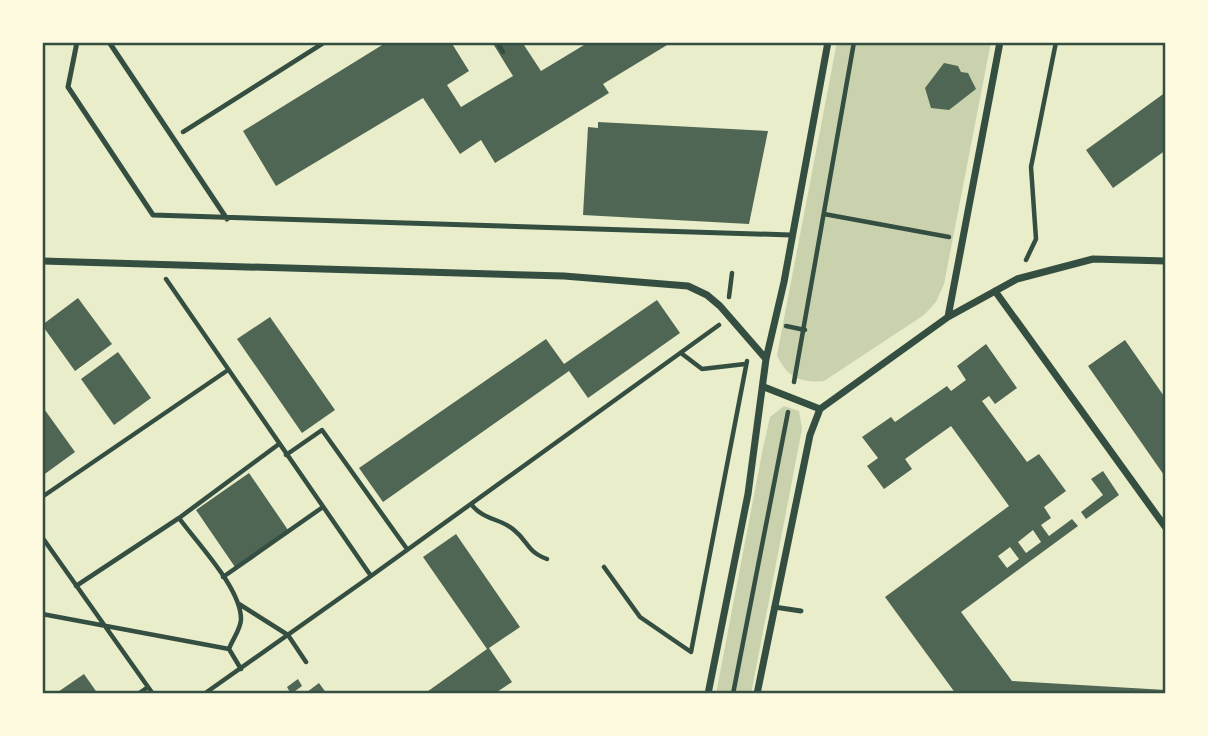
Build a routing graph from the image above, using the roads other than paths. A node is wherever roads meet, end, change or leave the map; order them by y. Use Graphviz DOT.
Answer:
graph roads {
  1 [pos="76,42"];
  2 [pos="109,42"];
  3 [pos="828,42"];
  4 [pos="1000,42"];
  5 [pos="227,219"];
  6 [pos="792,235"];
  7 [pos="42,261"];
  8 [pos="1166,261"];
  9 [pos="995,291"];
  10 [pos="947,317"];
  11 [pos="766,359"];
  12 [pos="764,387"];
  13 [pos="820,409"];
  14 [pos="1166,526"];
  15 [pos="774,607"];
  16 [pos="801,611"];
  17 [pos="708,694"];
  18 [pos="757,694"];
  1 -- 5 [label="lane"];
  2 -- 5 [label="lane"];
  3 -- 6 [label="street"];
  4 -- 10 [label="street"];
  5 -- 6 [label="lane"];
  6 -- 11 [label="street"];
  7 -- 11 [label="street"];
  8 -- 9 [label="street"];
  9 -- 10 [label="street"];
  9 -- 14 [label="street"];
  10 -- 13 [label="street"];
  11 -- 12 [label="street"];
  12 -- 13 [label="street"];
  12 -- 17 [label="street"];
  13 -- 15 [label="street"];
  15 -- 16 [label="lane"];
  15 -- 18 [label="street"];
}
